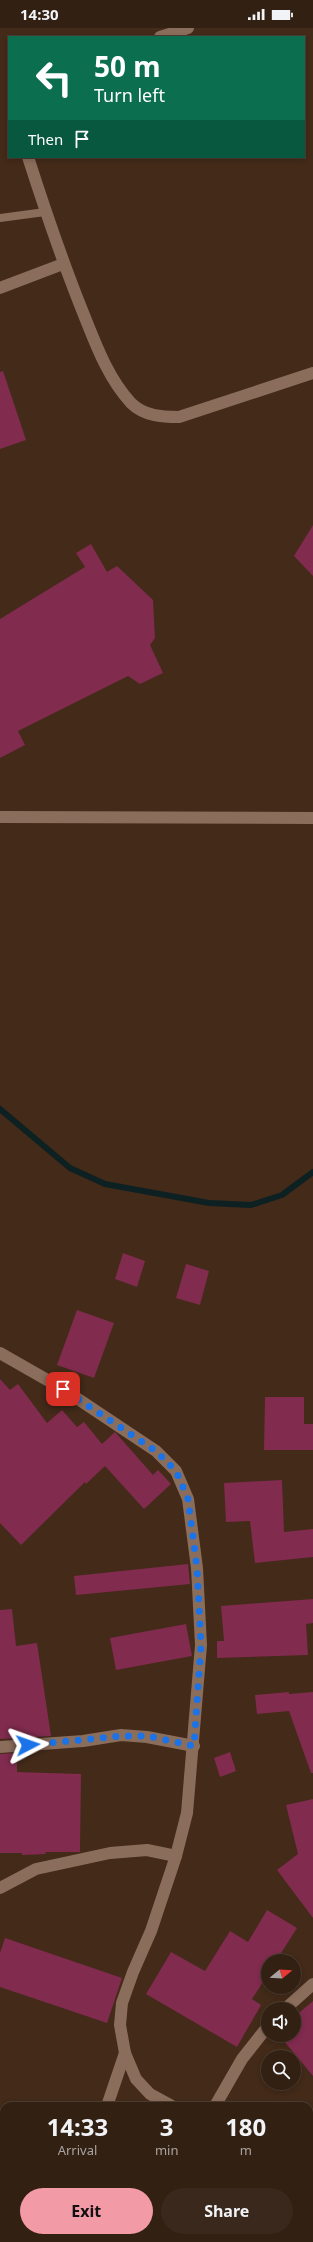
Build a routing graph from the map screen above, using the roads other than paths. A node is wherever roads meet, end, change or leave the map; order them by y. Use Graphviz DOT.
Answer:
graph roads {
  1 [pos="188,28"];
  2 [pos="163,36"];
  3 [pos="28,158"];
  4 [pos="45,212"];
  5 [pos="0,218"];
  6 [pos="63,264"];
  7 [pos="0,288"];
  8 [pos="313,373"];
  9 [pos="0,817"];
  10 [pos="313,818"];
  11 [pos="0,1353"];
  12 [pos="194,1746"];
  13 [pos="0,1747"];
  14 [pos="176,1856"];
  15 [pos="0,1888"];
  16 [pos="313,1984"];
  17 [pos="293,2002"];
  18 [pos="261,2035"];
  19 [pos="125,2053"];
  20 [pos="109,2102"];
  21 [pos="165,2102"];
  22 [pos="217,2102"];
  1 -- 2 [label="street"];
  3 -- 4 [label="street"];
  4 -- 5 [label="lane"];
  4 -- 6 [label="street"];
  6 -- 7 [label="street"];
  6 -- 8 [label="street"];
  9 -- 10 [label="street"];
  11 -- 12 [label="street"];
  12 -- 13 [label="street"];
  12 -- 14 [label="street"];
  14 -- 15 [label="street"];
  14 -- 19 [label="street"];
  16 -- 17 [label="street"];
  18 -- 22 [label="street"];
  19 -- 20 [label="street"];
  19 -- 21 [label="street"];
}
